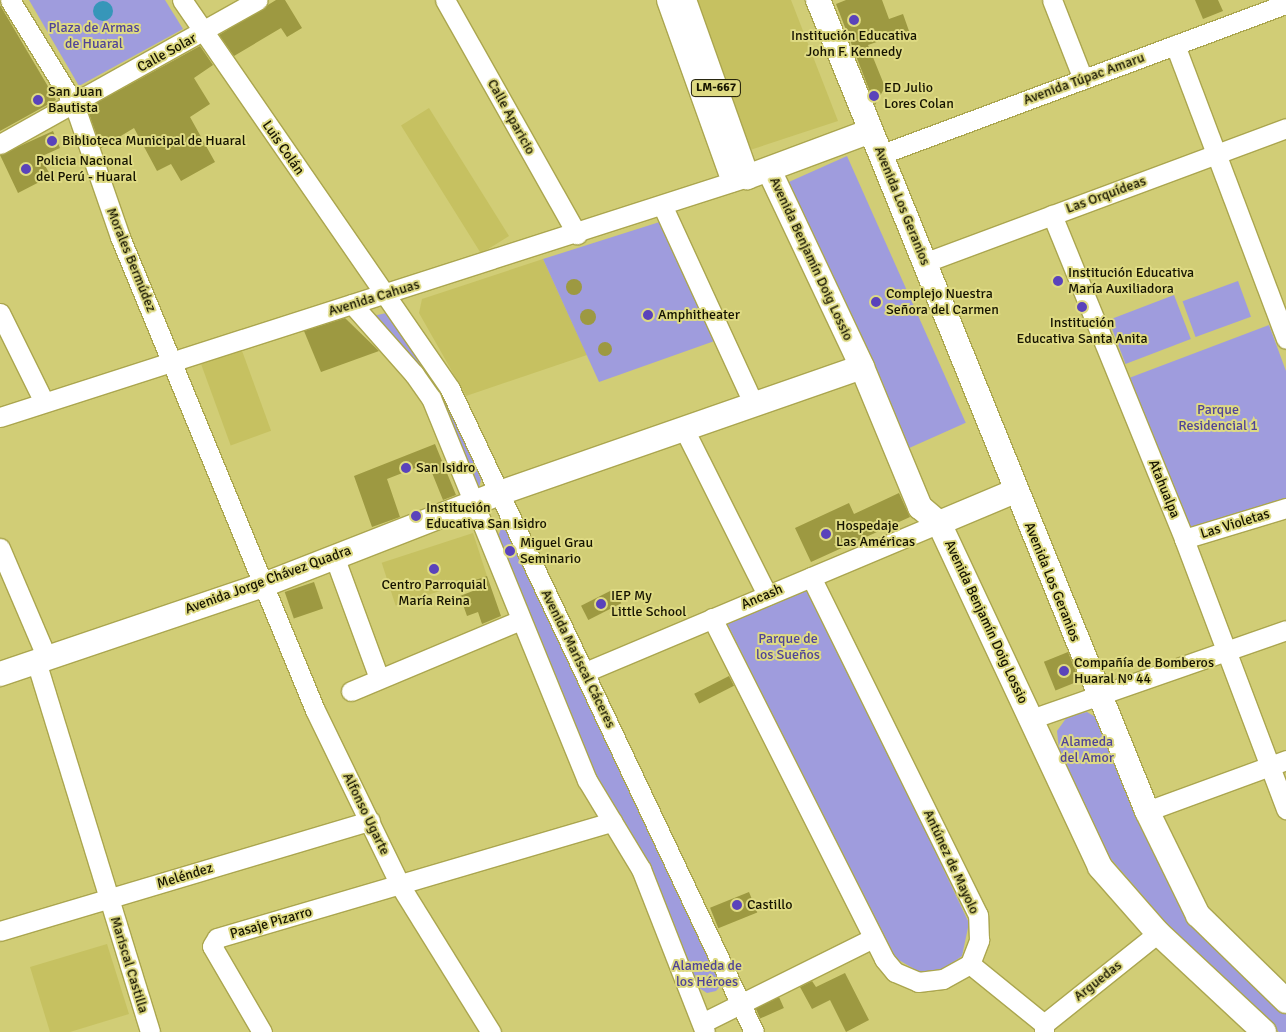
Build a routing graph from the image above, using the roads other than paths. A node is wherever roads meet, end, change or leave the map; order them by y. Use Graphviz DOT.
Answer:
graph roads {
  1 [pos="10,0"];
  2 [pos="182,0"];
  3 [pos="258,0"];
  4 [pos="445,0"];
  5 [pos="666,0"];
  6 [pos="684,0"];
  7 [pos="818,0"];
  8 [pos="1052,0"];
  9 [pos="1286,4"];
  10 [pos="202,34"];
  11 [pos="1175,45"];
  12 [pos="1083,79"];
  13 [pos="74,104"];
  14 [pos="1286,128"];
  15 [pos="871,131"];
  16 [pos="0,144"];
  17 [pos="882,154"];
  18 [pos="1218,154"];
  19 [pos="749,177"];
  20 [pos="663,206"];
  21 [pos="1052,215"];
  22 [pos="576,234"];
  23 [pos="926,262"];
  24 [pos="386,294"];
  25 [pos="352,304"];
  26 [pos="0,312"];
  27 [pos="1286,339"];
  28 [pos="173,360"];
  29 [pos="862,367"];
  30 [pos="44,402"];
  31 [pos="752,403"];
  32 [pos="0,416"];
  33 [pos="683,427"];
  34 [pos="1014,491"];
  35 [pos="497,494"];
  36 [pos="474,506"];
  37 [pos="1286,508"];
  38 [pos="938,523"];
  39 [pos="1184,539"];
  40 [pos="0,548"];
  41 [pos="334,556"];
  42 [pos="811,576"];
  43 [pos="266,584"];
  44 [pos="767,595"];
  45 [pos="712,618"];
  46 [pos="521,620"];
  47 [pos="1286,630"];
  48 [pos="1227,649"];
  49 [pos="41,659"];
  50 [pos="585,672"];
  51 [pos="0,674"];
  52 [pos="379,678"];
  53 [pos="351,691"];
  54 [pos="1098,694"];
  55 [pos="1031,719"];
  56 [pos="1278,762"];
  57 [pos="1286,809"];
  58 [pos="1147,811"];
  59 [pos="370,821"];
  60 [pos="612,822"];
  61 [pos="401,887"];
  62 [pos="109,898"];
  63 [pos="0,931"];
  64 [pos="1158,934"];
  65 [pos="873,938"];
  66 [pos="970,964"];
  67 [pos="1286,1001"];
  68 [pos="742,1005"];
  69 [pos="704,1027"];
  70 [pos="1044,1028"];
  71 [pos="150,1032"];
  72 [pos="262,1032"];
  73 [pos="491,1032"];
  74 [pos="754,1032"];
  75 [pos="1264,1032"];
  1 -- 13 [label="street, Morales Bermúdez"];
  2 -- 10 [label="street, Luis Colán"];
  3 -- 10 [label="street, Calle Solar"];
  4 -- 22 [label="street, Calle Aparicio"];
  5 -- 19 [label="street"];
  6 -- 19 [label="main road, LM-667"];
  7 -- 15 [label="main road, Avenida Los Geranios"];
  8 -- 12 [label="street"];
  9 -- 11 [label="street, Avenida Túpac Amaru"];
  10 -- 13 [label="street, Calle Solar"];
  10 -- 24 [label="street, Luis Colán"];
  11 -- 12 [label="street, Avenida Túpac Amaru"];
  11 -- 18 [label="street"];
  12 -- 17 [label="street, Avenida Túpac Amaru"];
  13 -- 16 [label="street, Calle Solar"];
  13 -- 28 [label="street, Morales Bermúdez"];
  14 -- 18 [label="street, Las Orquídeas"];
  15 -- 17 [label="main road, Avenida Los Geranios"];
  15 -- 19 [label="main road, Avenida Cahuas"];
  17 -- 23 [label="main road, Avenida Los Geranios"];
  18 -- 21 [label="street, Las Orquídeas"];
  18 -- 27 [label="street"];
  19 -- 20 [label="street, Avenida Cahuas"];
  19 -- 29 [label="main road, Avenida Benjamín Doig Lossio"];
  20 -- 22 [label="street, Avenida Cahuas"];
  20 -- 31 [label="street"];
  21 -- 23 [label="street, Las Orquídeas"];
  21 -- 39 [label="street, Atahualpa"];
  22 -- 24 [label="street, Avenida Cahuas"];
  23 -- 34 [label="main road, Avenida Los Geranios"];
  24 -- 25 [label="street, Avenida Cahuas"];
  24 -- 35 [label="street, Avenida Mariscal Cáceres"];
  25 -- 28 [label="street, Avenida Cahuas"];
  25 -- 36 [label="street"];
  26 -- 30 [label="street"];
  28 -- 30 [label="street, Avenida Cahuas"];
  28 -- 43 [label="street, Morales Bermúdez"];
  29 -- 31 [label="main road, Avenida Jorge Chávez Quadra"];
  29 -- 38 [label="main road, Avenida Benjamín Doig Lossio"];
  30 -- 32 [label="street, Avenida Cahuas"];
  31 -- 33 [label="main road, Avenida Jorge Chávez Quadra"];
  33 -- 35 [label="main road, Avenida Jorge Chávez Quadra"];
  33 -- 44 [label="street"];
  34 -- 38 [label="main road"];
  34 -- 54 [label="main road, Avenida Los Geranios"];
  35 -- 36 [label="main road, Avenida Jorge Chávez Quadra"];
  35 -- 50 [label="street, Avenida Mariscal Cáceres"];
  36 -- 41 [label="main road, Avenida Jorge Chávez Quadra"];
  36 -- 46 [label="street"];
  37 -- 39 [label="street, Las Violetas"];
  38 -- 42 [label="street, Ancash"];
  38 -- 55 [label="main road, Avenida Benjamín Doig Lossio"];
  39 -- 48 [label="street, Atahualpa"];
  40 -- 49 [label="street, Mariscal Castilla"];
  41 -- 43 [label="main road, Avenida Jorge Chávez Quadra"];
  41 -- 52 [label="street"];
  42 -- 44 [label="street, Ancash"];
  42 -- 66 [label="street, Antúnez de Mayolo"];
  43 -- 49 [label="main road, Avenida Jorge Chávez Quadra"];
  43 -- 59 [label="street, Alfonso Ugarte"];
  44 -- 45 [label="street, Ancash"];
  45 -- 50 [label="street, Ancash"];
  45 -- 65 [label="street"];
  46 -- 52 [label="street"];
  46 -- 60 [label="street"];
  47 -- 48 [label="street"];
  48 -- 54 [label="street"];
  48 -- 56 [label="street, Atahualpa"];
  49 -- 51 [label="main road, Avenida Jorge Chávez Quadra"];
  49 -- 62 [label="street, Mariscal Castilla"];
  50 -- 68 [label="street, Avenida Mariscal Cáceres"];
  52 -- 53 [label="street"];
  54 -- 55 [label="street"];
  54 -- 58 [label="main road, Avenida Los Geranios"];
  55 -- 64 [label="main road, Avenida Benjamín Doig Lossio"];
  56 -- 57 [label="street, Atahualpa"];
  56 -- 58 [label="street"];
  58 -- 67 [label="main road, Avenida Los Geranios"];
  59 -- 61 [label="street, Alfonso Ugarte"];
  59 -- 62 [label="street, Meléndez"];
  60 -- 61 [label="street"];
  60 -- 69 [label="street"];
  61 -- 72 [label="street, Pasaje Pizarro"];
  61 -- 73 [label="street, Alfonso Ugarte"];
  62 -- 63 [label="street, Meléndez"];
  62 -- 71 [label="street, Mariscal Castilla"];
  64 -- 70 [label="street, Arguedas"];
  64 -- 75 [label="main road, Avenida Benjamín Doig Lossio"];
  65 -- 66 [label="street"];
  65 -- 68 [label="street"];
  66 -- 70 [label="street"];
  68 -- 69 [label="street"];
  68 -- 74 [label="street, Avenida Mariscal Cáceres"];
}
